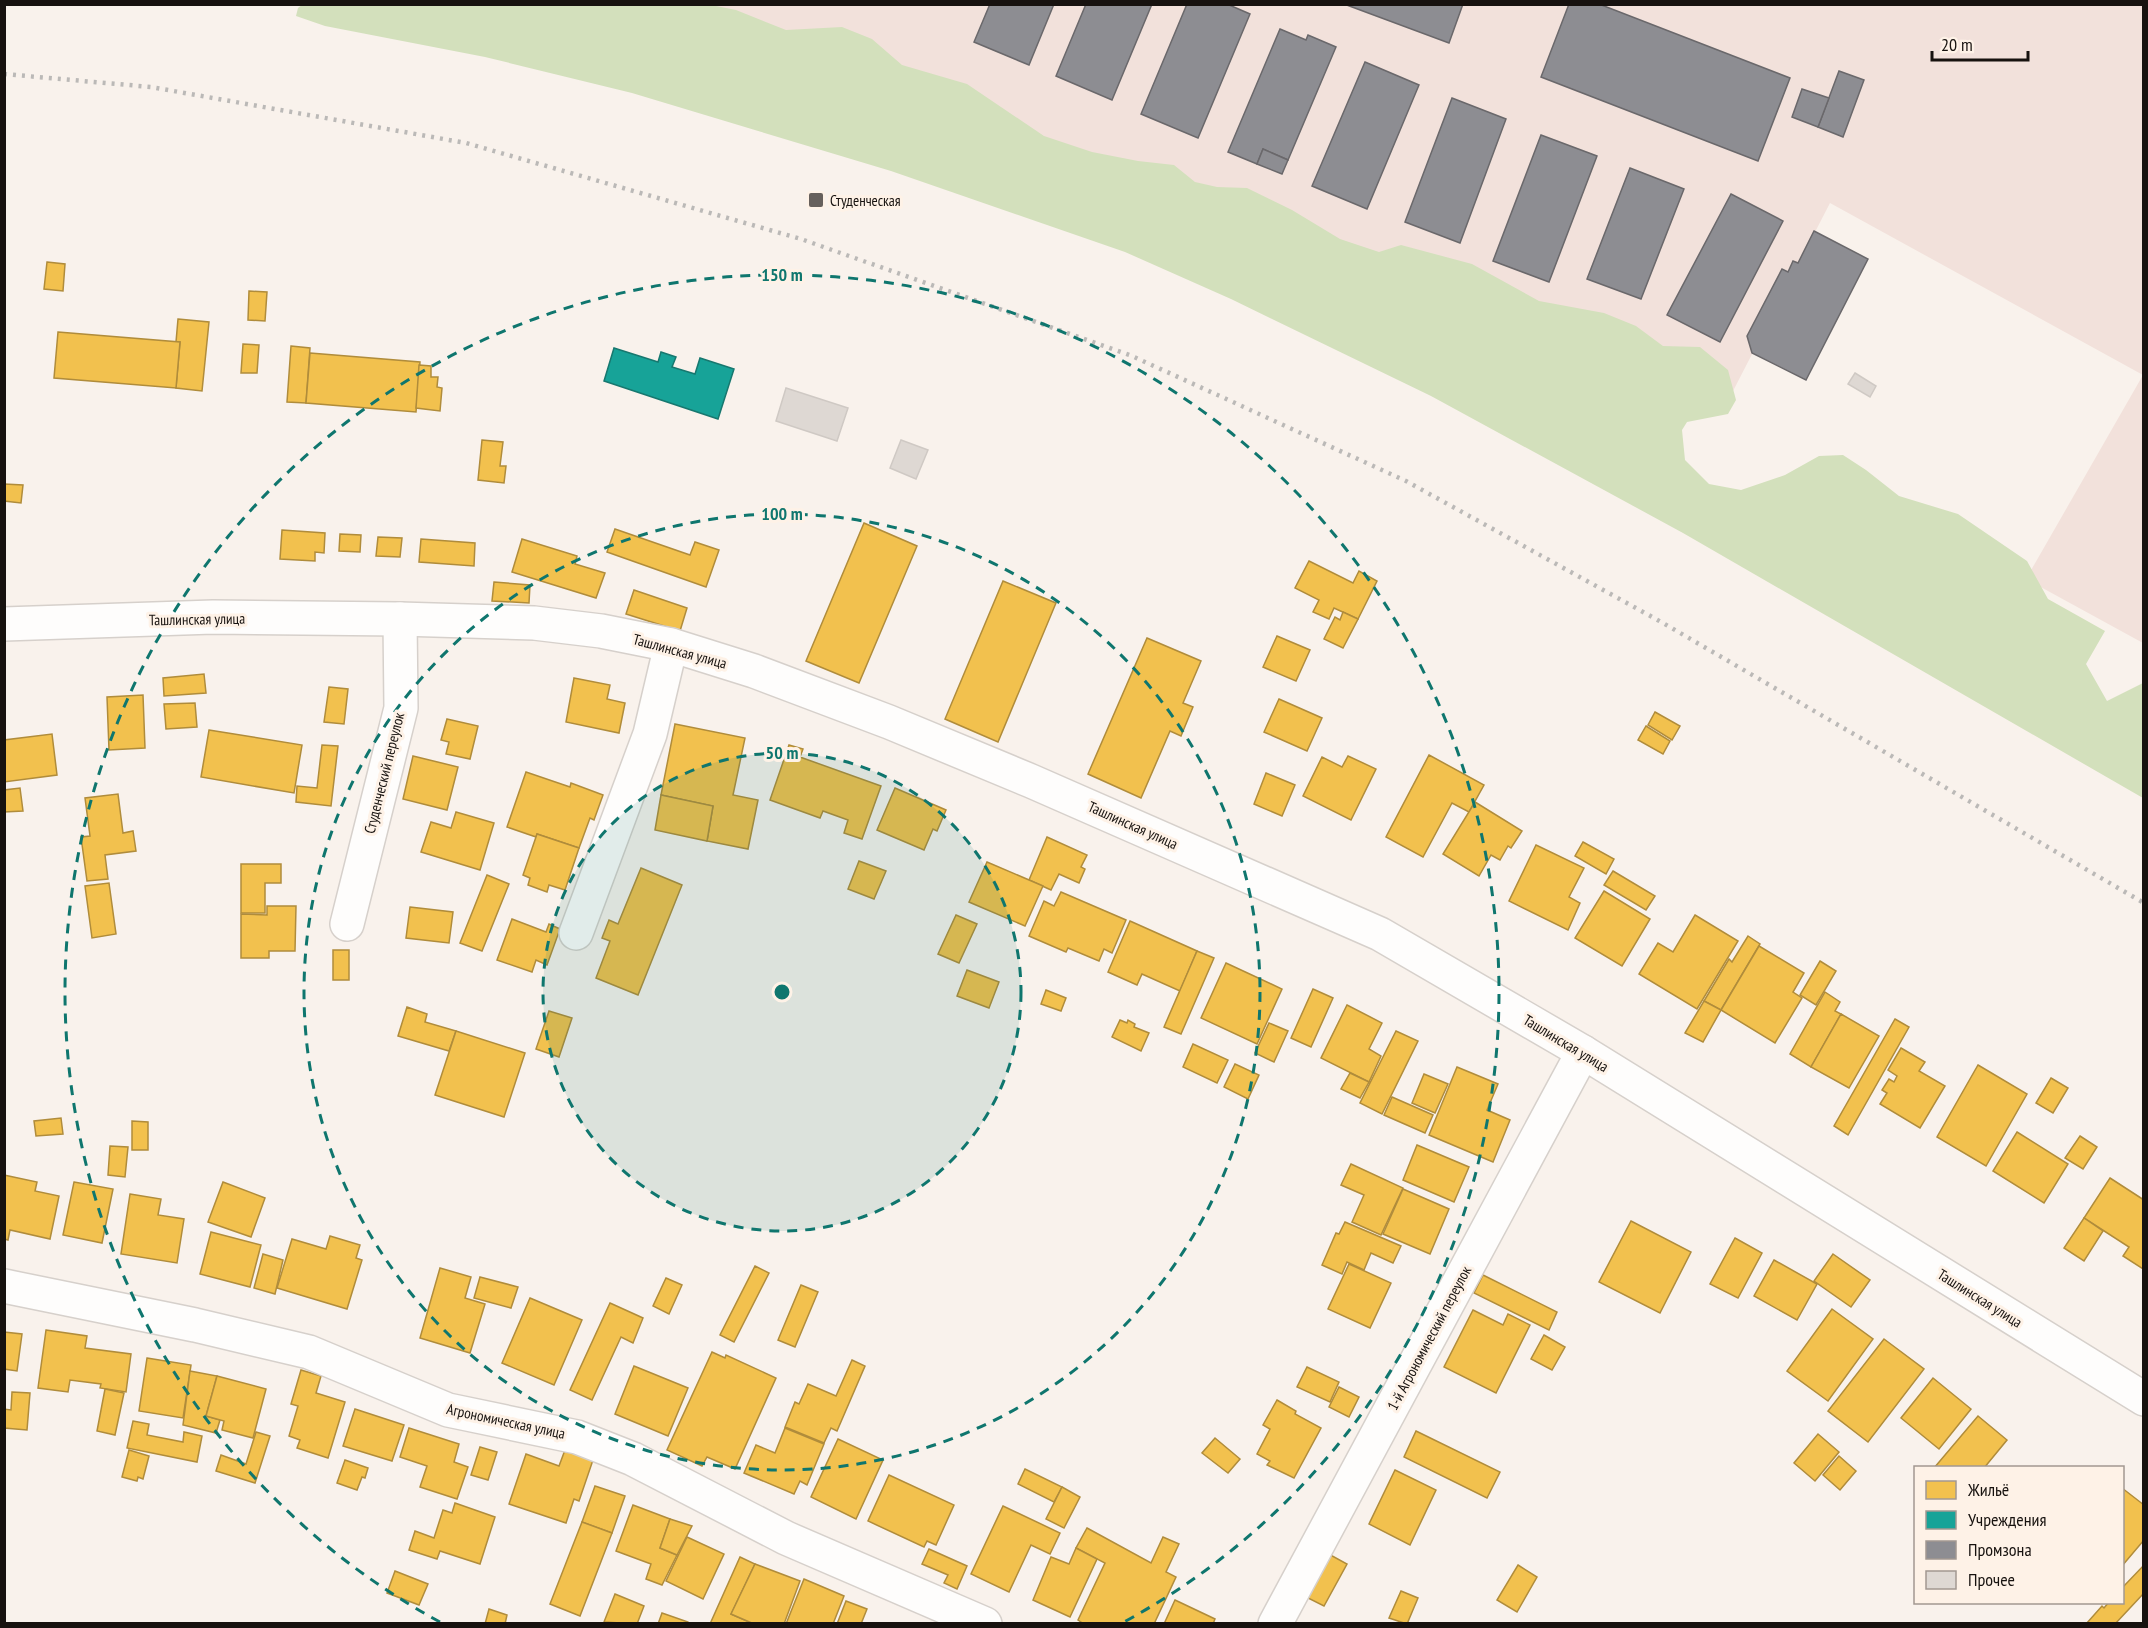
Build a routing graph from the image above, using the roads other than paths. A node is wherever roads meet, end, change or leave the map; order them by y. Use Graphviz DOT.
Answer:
graph roads {
  1 [pos="400,619"];
  2 [pos="4,624"];
  3 [pos="671,645"];
  4 [pos="347,924"];
  5 [pos="576,933"];
  6 [pos="1583,1052"];
  7 [pos="4,1286"];
  8 [pos="2144,1399"];
  9 [pos="985,1623"];
  10 [pos="1275,1623"];
  1 -- 2 [label="street, Ташлинская улица"];
  1 -- 3 [label="street, Ташлинская улица"];
  1 -- 4 [label="street, Студенческий переулок"];
  3 -- 5 [label="street"];
  3 -- 6 [label="street, Ташлинская улица"];
  6 -- 8 [label="street, Ташлинская улица"];
  6 -- 10 [label="street, 1-й Агрономический переулок"];
  7 -- 9 [label="street, Агрономическая улица"];
}
